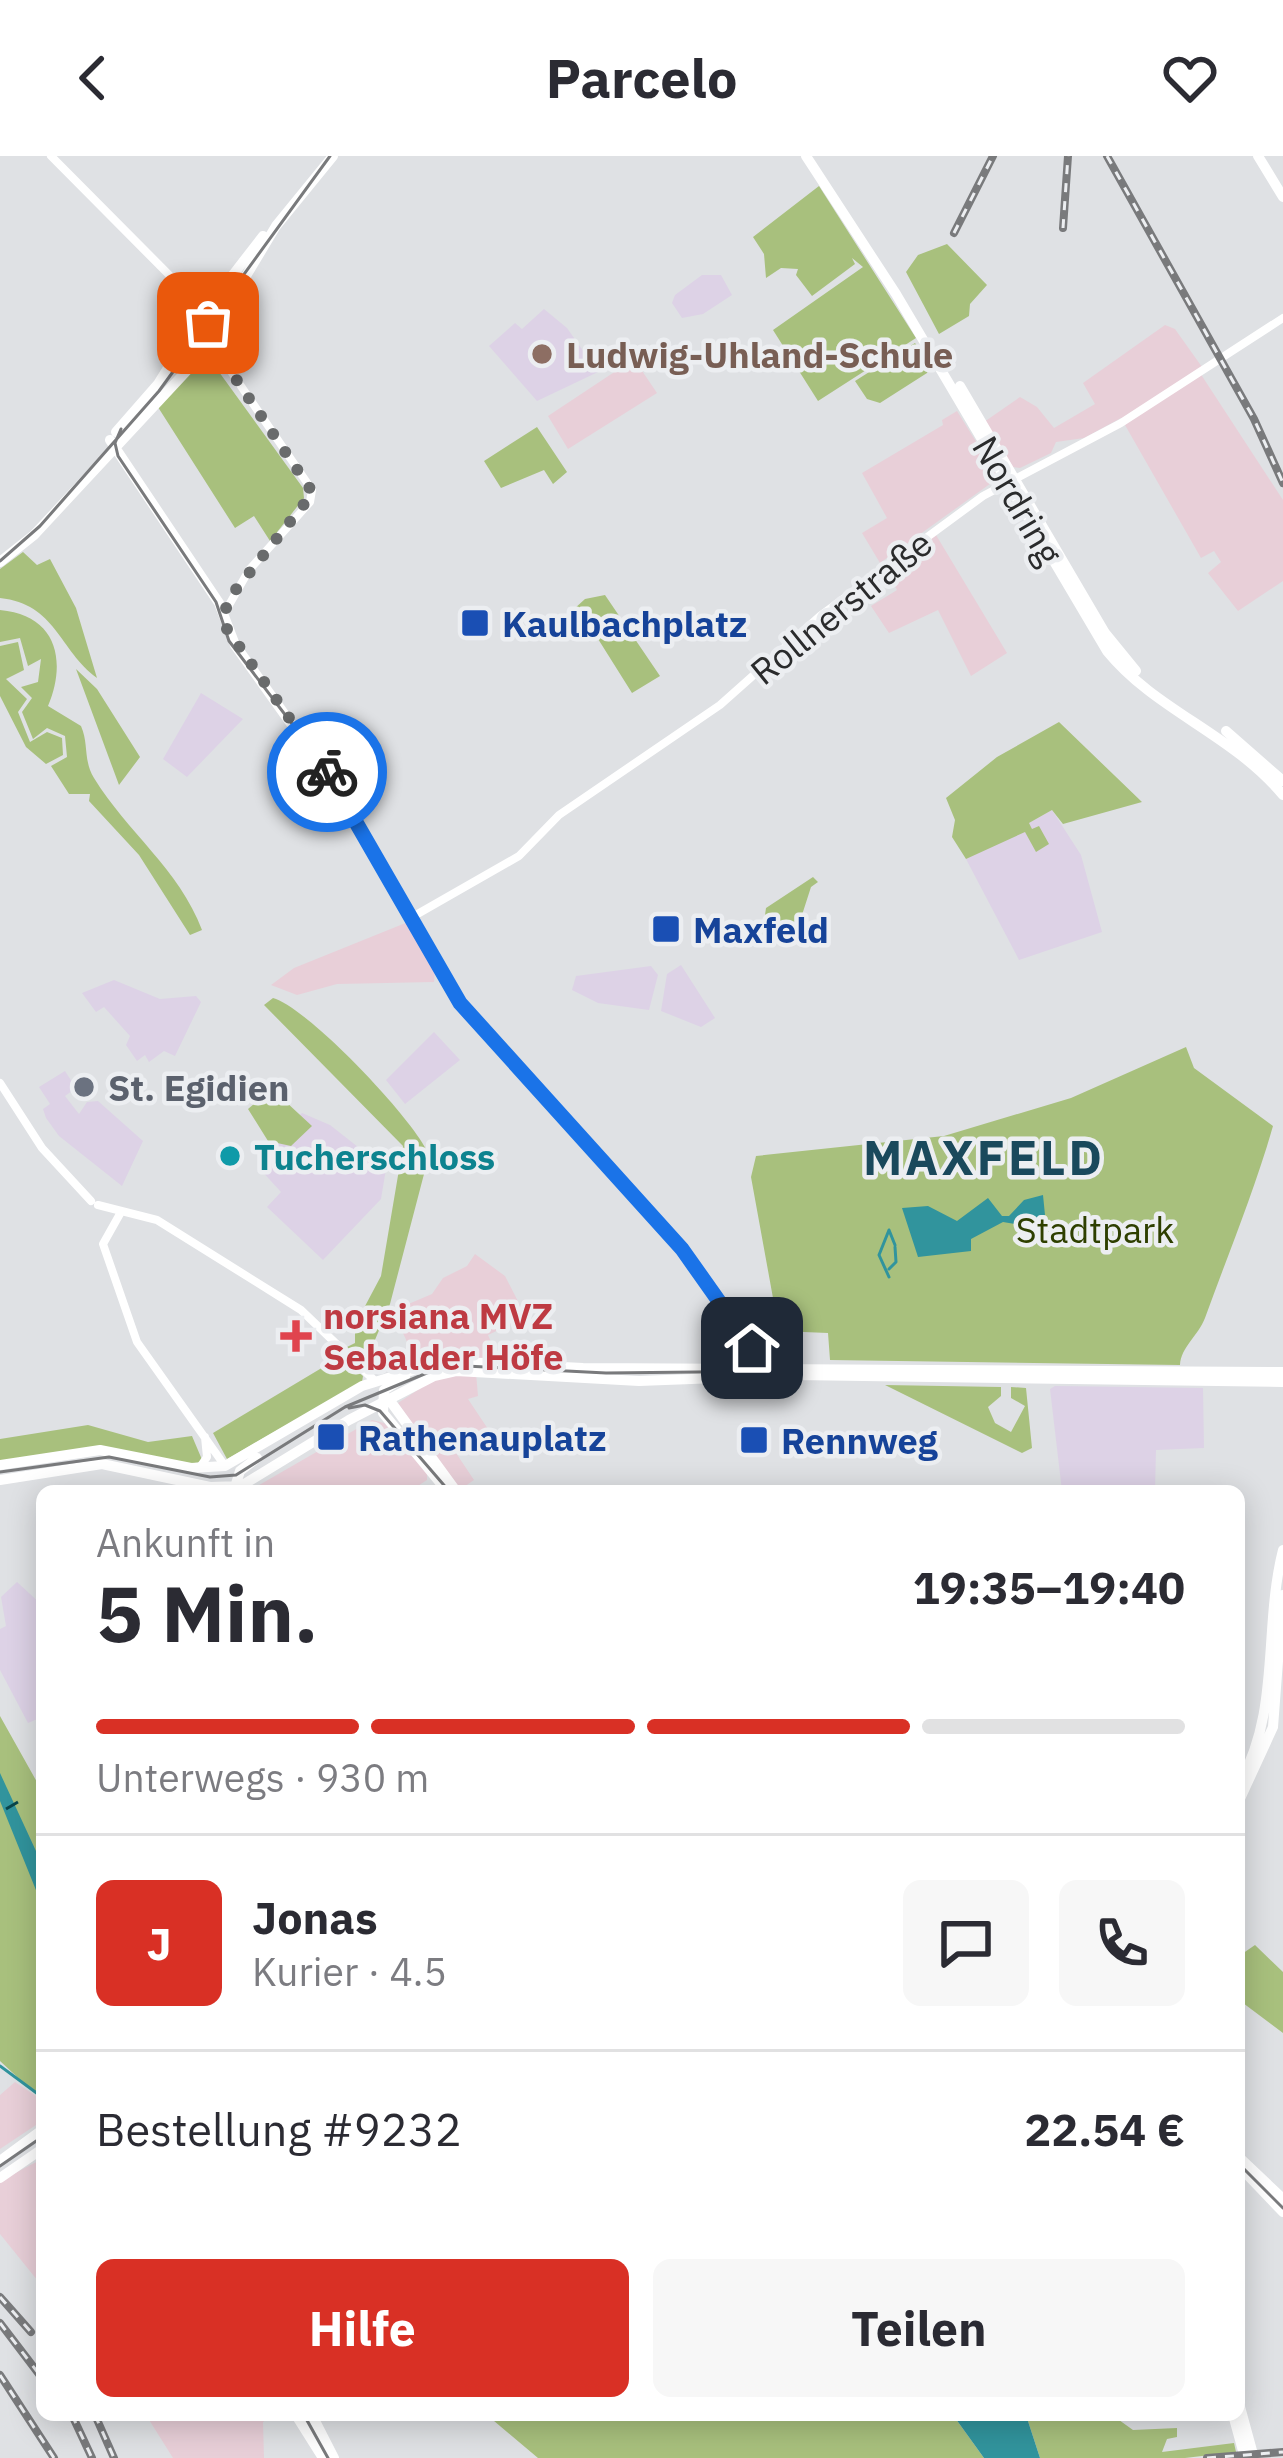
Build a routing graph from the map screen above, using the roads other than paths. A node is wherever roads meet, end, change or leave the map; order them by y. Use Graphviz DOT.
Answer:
graph roads {
  1 [pos="51,156"];
  2 [pos="330,156"];
  3 [pos="809,156"];
  4 [pos="1258,156"];
  5 [pos="1283,197"];
  6 [pos="236,282"];
  7 [pos="205,317"];
  8 [pos="1283,318"];
  9 [pos="211,336"];
  10 [pos="111,442"];
  11 [pos="1011,480"];
  12 [pos="0,560"];
  13 [pos="224,614"];
  14 [pos="1283,781"];
  15 [pos="1283,795"];
  16 [pos="413,916"];
  17 [pos="0,1083"];
  18 [pos="94,1203"];
  19 [pos="121,1211"];
  20 [pos="106,1232"];
  21 [pos="746,1340"];
  22 [pos="735,1369"];
  23 [pos="1283,1372"];
  24 [pos="768,1373"];
  25 [pos="1040,1374"];
  26 [pos="1283,1382"];
  27 [pos="383,1395"];
  28 [pos="359,1415"];
  29 [pos="204,1434"];
  30 [pos="272,1442"];
  31 [pos="0,1465"];
  32 [pos="225,1466"];
  33 [pos="198,1469"];
  34 [pos="0,1480"];
  35 [pos="201,1485"];
  36 [pos="240,1485"];
  37 [pos="242,1485"];
  38 [pos="247,1485"];
  39 [pos="447,1485"];
  40 [pos="1283,1550"];
  41 [pos="1283,1595"];
  42 [pos="1245,1769"];
  43 [pos="1245,1788"];
  44 [pos="36,2137"];
  45 [pos="36,2153"];
  46 [pos="22,2154"];
  47 [pos="0,2158"];
  48 [pos="1245,2162"];
  49 [pos="1245,2172"];
  50 [pos="0,2177"];
  51 [pos="1283,2199"];
  52 [pos="1283,2212"];
  53 [pos="300,2421"];
  54 [pos="315,2421"];
  55 [pos="1235,2421"];
  56 [pos="1244,2421"];
  57 [pos="322,2458"];
  58 [pos="334,2458"];
  59 [pos="1244,2458"];
  60 [pos="1254,2458"];
  1 -- 7 [label="street"];
  2 -- 6 [label="main road"];
  3 -- 11 [label="main road, Nordring"];
  4 -- 5 [label="main road"];
  6 -- 7 [label="main road"];
  6 -- 9 [label="main road"];
  7 -- 9 [label="street"];
  7 -- 10 [label="main road"];
  8 -- 11 [label="street, Rollnerstraße"];
  9 -- 10 [label="main road"];
  9 -- 13 [label="street"];
  10 -- 12 [label="main road"];
  10 -- 13 [label="main road"];
  11 -- 14 [label="main road, Nordring"];
  11 -- 15 [label="main road, Nordring"];
  11 -- 16 [label="street, Rollnerstraße"];
  13 -- 16 [label="main road"];
  16 -- 21 [label="main road"];
  17 -- 18 [label="street"];
  18 -- 19 [label="street"];
  18 -- 20 [label="street"];
  19 -- 20 [label="street"];
  19 -- 27 [label="street"];
  20 -- 29 [label="street"];
  21 -- 22 [label="main road"];
  21 -- 24 [label="main road"];
  22 -- 24 [label="main road"];
  22 -- 27 [label="main road"];
  23 -- 25 [label="main road"];
  24 -- 25 [label="main road"];
  24 -- 27 [label="main road"];
  25 -- 26 [label="main road"];
  27 -- 28 [label="main road"];
  27 -- 28 [label="main road"];
  27 -- 30 [label="main road"];
  27 -- 39 [label="main road"];
  28 -- 38 [label="main road"];
  29 -- 32 [label="street"];
  29 -- 33 [label="street"];
  30 -- 32 [label="main road"];
  30 -- 37 [label="main road"];
  31 -- 33 [label="main road"];
  32 -- 33 [label="main road"];
  32 -- 36 [label="main road"];
  34 -- 35 [label="main road"];
  40 -- 42 [label="main road"];
  41 -- 43 [label="main road"];
  44 -- 46 [label="main road"];
  45 -- 46 [label="main road"];
  46 -- 47 [label="main road"];
  46 -- 50 [label="main road"];
  48 -- 51 [label="main road"];
  49 -- 52 [label="main road"];
  53 -- 57 [label="main road"];
  54 -- 58 [label="main road"];
  55 -- 59 [label="main road"];
  56 -- 60 [label="main road"];
}
